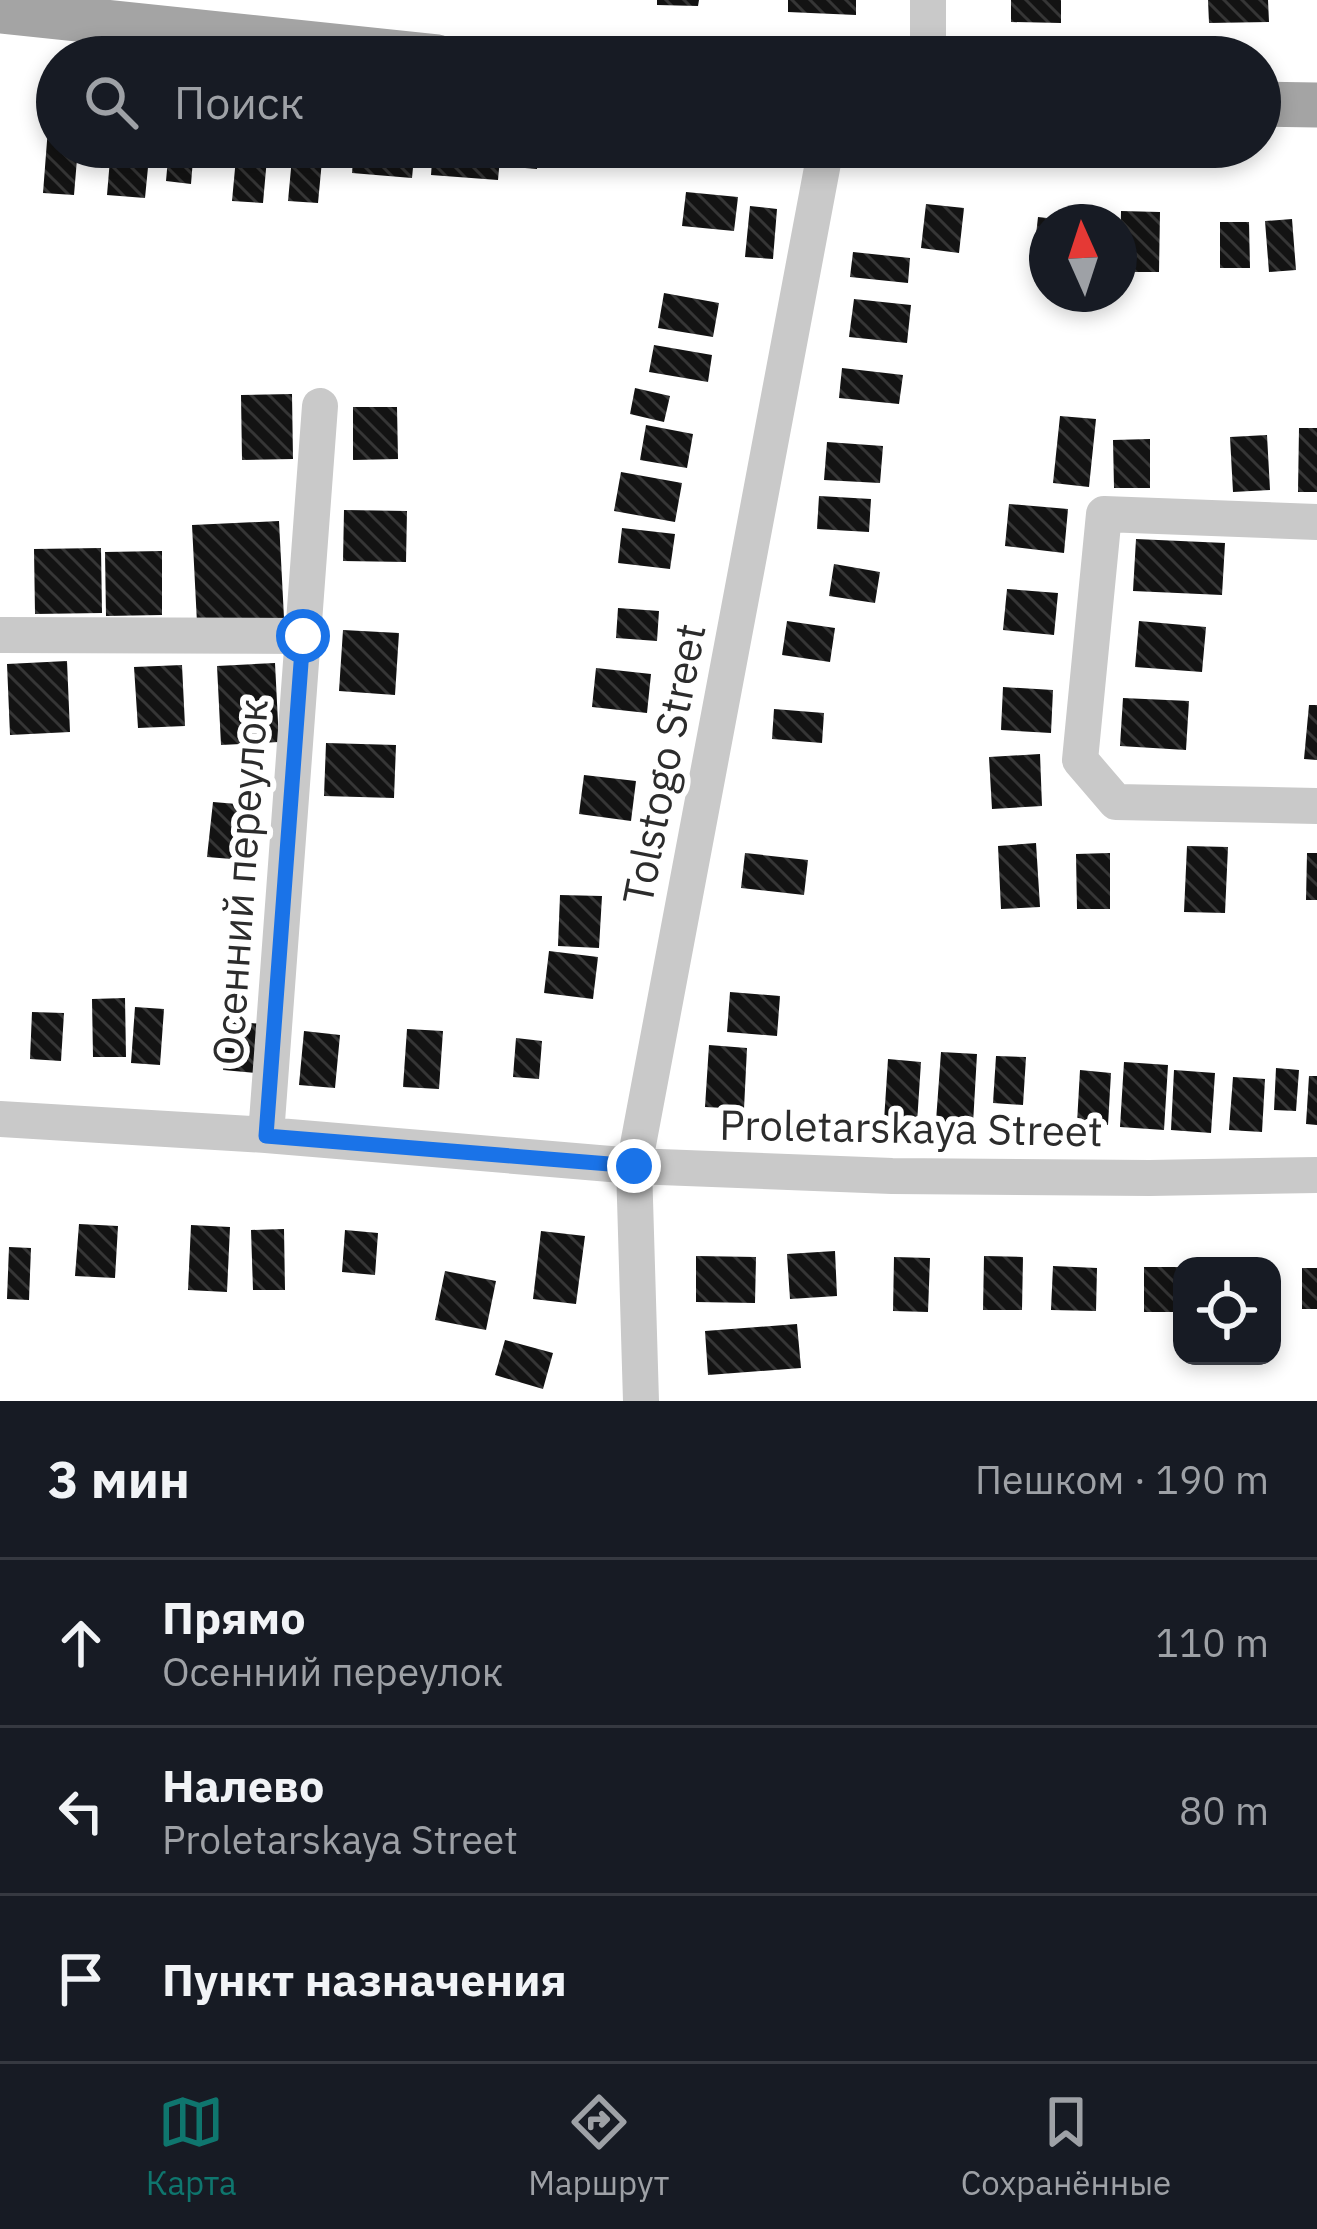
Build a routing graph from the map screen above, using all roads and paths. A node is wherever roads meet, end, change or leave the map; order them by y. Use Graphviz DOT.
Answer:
graph roads {
  1 [pos="928,0"];
  2 [pos="0,10"];
  3 [pos="242,36"];
  4 [pos="928,36"];
  5 [pos="1281,104"];
  6 [pos="1317,105"];
  7 [pos="822,168"];
  8 [pos="320,406"];
  9 [pos="1317,522"];
  10 [pos="0,635"];
  11 [pos="303,636"];
  12 [pos="1317,806"];
  13 [pos="0,1119"];
  14 [pos="266,1136"];
  15 [pos="634,1166"];
  16 [pos="1317,1175"];
  17 [pos="640,1401"];
  1 -- 4 [label="street"];
  2 -- 3 [label="main road"];
  5 -- 6 [label="main road"];
  7 -- 15 [label="street, Tolstogo Street"];
  8 -- 11 [label="street, Осенний переулок"];
  9 -- 12 [label="street"];
  10 -- 11 [label="street, Осенний переулок"];
  11 -- 14 [label="street, Осенний переулок"];
  13 -- 14 [label="street, Proletarskaya Street"];
  14 -- 15 [label="street, Proletarskaya Street"];
  15 -- 16 [label="street, Proletarskaya Street"];
  15 -- 17 [label="street, Tolstogo Street"];
}
